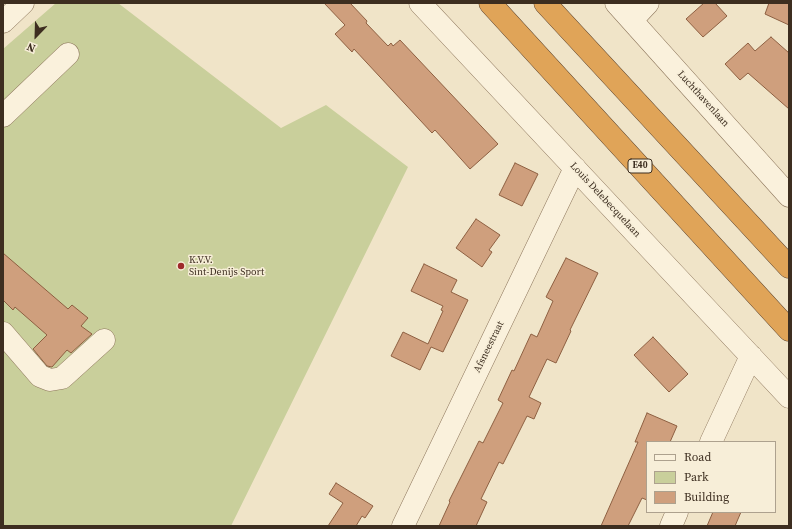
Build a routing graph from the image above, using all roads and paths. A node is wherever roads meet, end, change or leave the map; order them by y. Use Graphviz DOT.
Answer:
graph roads {
  1 [pos="23,3"];
  2 [pos="420,3"];
  3 [pos="490,3"];
  4 [pos="546,3"];
  5 [pos="616,3"];
  6 [pos="648,3"];
  7 [pos="632,20"];
  8 [pos="3,22"];
  9 [pos="68,54"];
  10 [pos="3,116"];
  11 [pos="575,168"];
  12 [pos="789,196"];
  13 [pos="789,267"];
  14 [pos="789,330"];
  15 [pos="3,333"];
  16 [pos="104,340"];
  17 [pos="751,356"];
  18 [pos="789,397"];
  19 [pos="711,441"];
  20 [pos="677,513"];
  21 [pos="403,526"];
  22 [pos="671,526"];
  1 -- 8 [label="street"];
  2 -- 11 [label="street, Louis Delebecquelaan"];
  3 -- 14 [label="highway, E40"];
  4 -- 13 [label="highway"];
  5 -- 7 [label="street, Luchthavenlaan"];
  6 -- 7 [label="street"];
  7 -- 12 [label="street, Luchthavenlaan"];
  9 -- 10 [label="street"];
  11 -- 17 [label="street, Louis Delebecquelaan"];
  11 -- 21 [label="street, Afsneestraat"];
  15 -- 16 [label="street"];
  17 -- 18 [label="street, Louis Delebecquelaan"];
  17 -- 19 [label="street"];
  20 -- 22 [label="street"];
}
